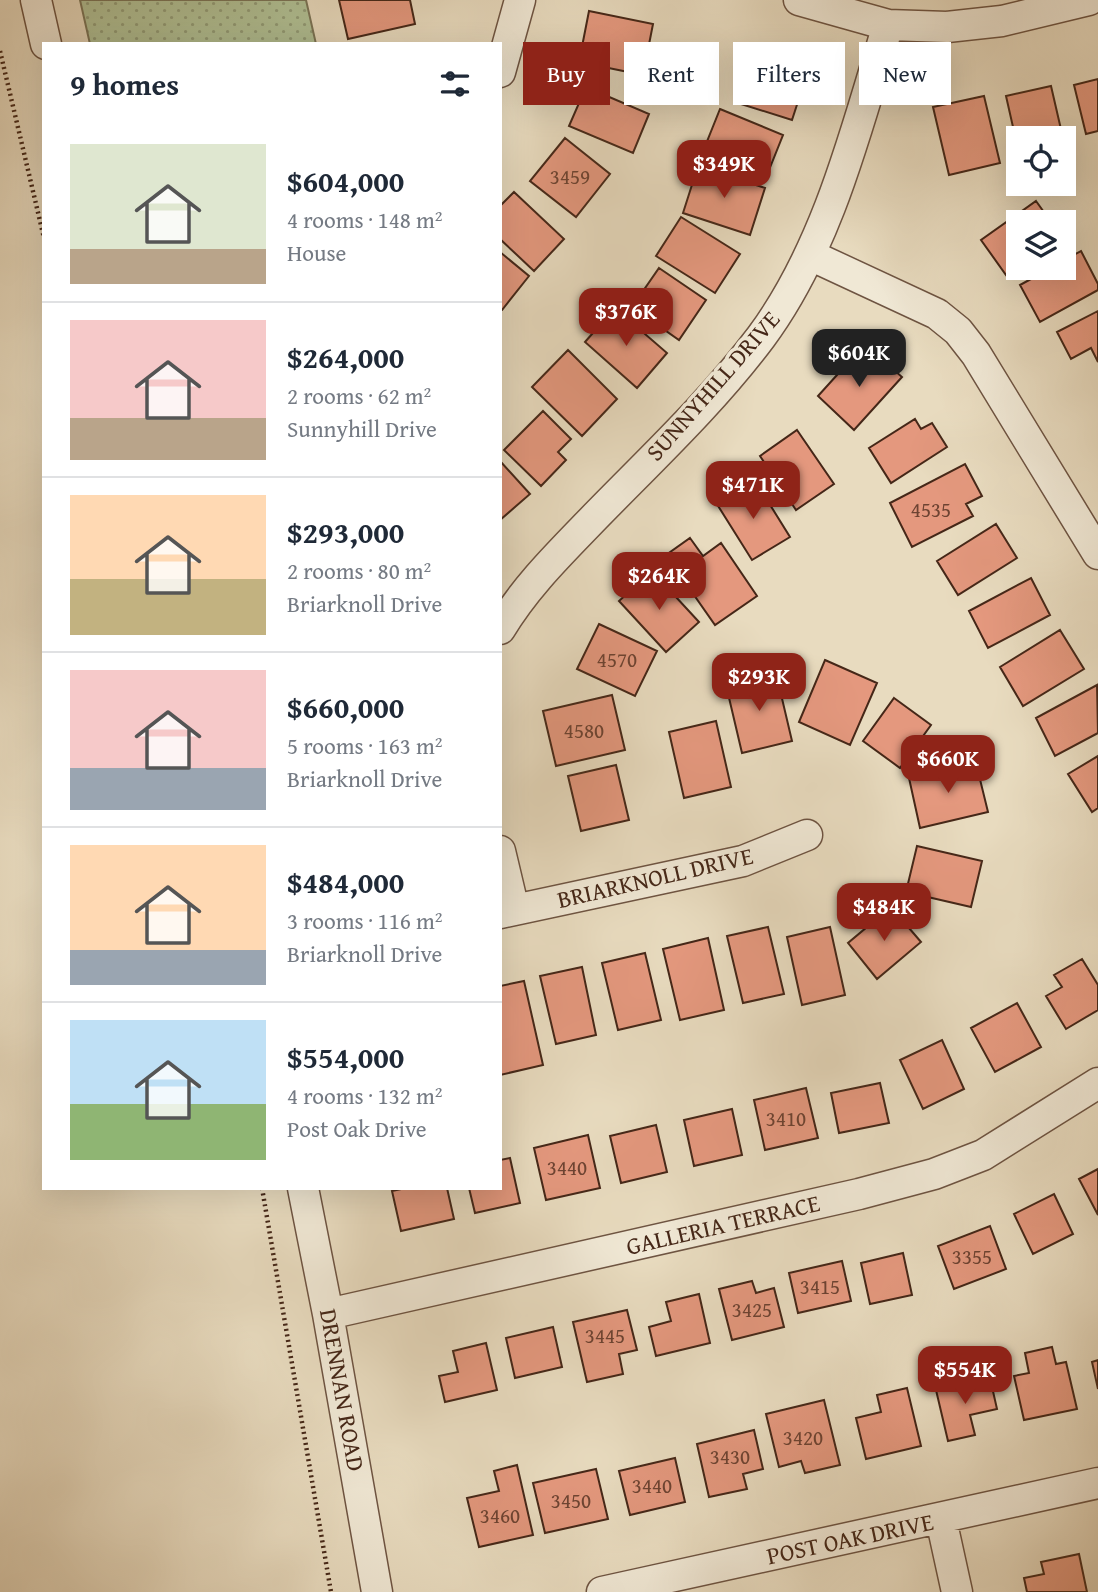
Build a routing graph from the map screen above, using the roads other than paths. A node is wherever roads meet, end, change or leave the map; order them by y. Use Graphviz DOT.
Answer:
graph roads {
  1 [pos="36,0"];
  2 [pos="520,0"];
  3 [pos="799,0"];
  4 [pos="1089,0"];
  5 [pos="888,25"];
  6 [pos="46,42"];
  7 [pos="502,65"];
  8 [pos="810,255"];
  9 [pos="1098,554"];
  10 [pos="502,626"];
  11 [pos="807,835"];
  12 [pos="502,868"];
  13 [pos="507,911"];
  14 [pos="1098,1083"];
  15 [pos="303,1190"];
  16 [pos="328,1314"];
  17 [pos="1098,1483"];
  18 [pos="941,1519"];
  19 [pos="377,1592"];
  20 [pos="602,1592"];
  21 [pos="957,1592"];
  1 -- 6 [label="street"];
  2 -- 7 [label="street"];
  3 -- 5 [label="street"];
  4 -- 5 [label="street"];
  5 -- 8 [label="street, SUNNYHILL DRIVE"];
  8 -- 9 [label="street"];
  8 -- 10 [label="street, SUNNYHILL DRIVE"];
  11 -- 13 [label="street, BRIARKNOLL DRIVE"];
  12 -- 13 [label="street"];
  14 -- 16 [label="street, GALLERIA TERRACE"];
  15 -- 16 [label="street, DRENNAN ROAD"];
  16 -- 19 [label="street, DRENNAN ROAD"];
  17 -- 18 [label="street, POST OAK DRIVE"];
  18 -- 20 [label="street, POST OAK DRIVE"];
  18 -- 21 [label="street"];
}
